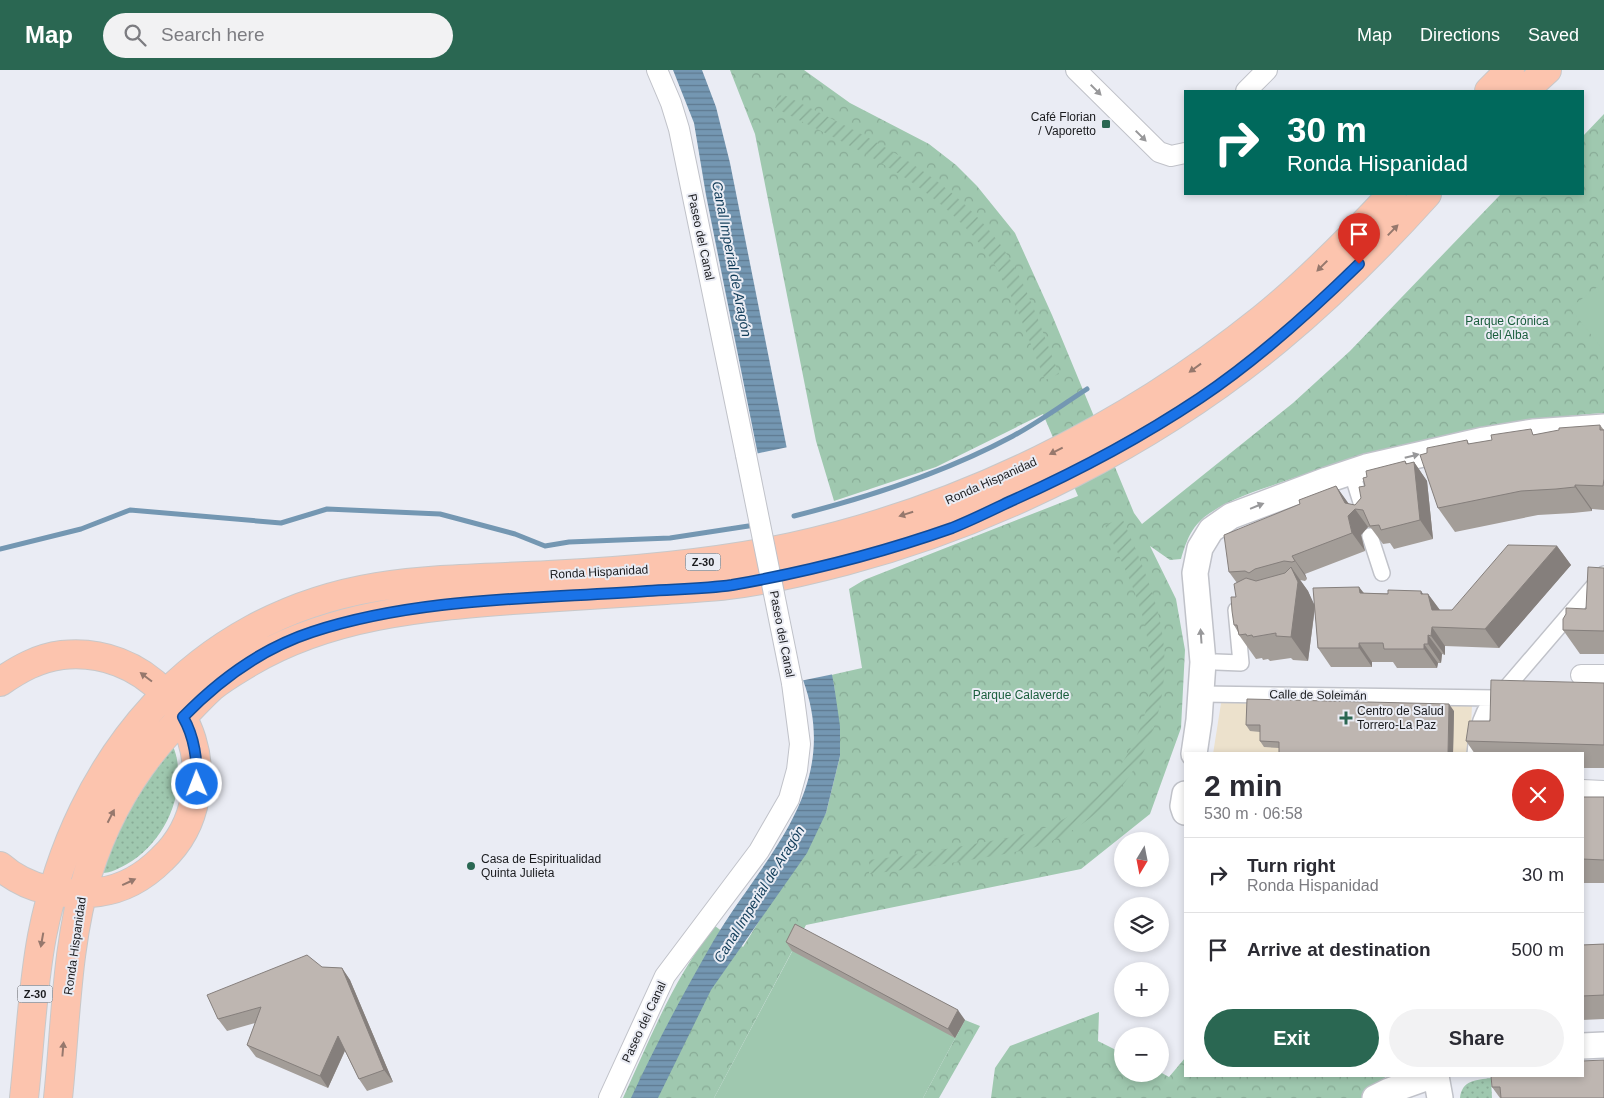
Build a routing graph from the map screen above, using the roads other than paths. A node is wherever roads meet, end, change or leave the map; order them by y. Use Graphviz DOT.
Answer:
graph roads {
  1 [pos="657,70"];
  2 [pos="1076,70"];
  3 [pos="1267,70"];
  4 [pos="1510,70"];
  5 [pos="1547,70"];
  6 [pos="1247,90"];
  7 [pos="1490,90"];
  8 [pos="1525,90"];
  9 [pos="1178,154"];
  10 [pos="1391,195"];
  11 [pos="1426,195"];
  12 [pos="1604,426"];
  13 [pos="1355,484"];
  14 [pos="1365,516"];
  15 [pos="1370,536"];
  16 [pos="1382,573"];
  17 [pos="1604,574"];
  18 [pos="1248,599"];
  19 [pos="1555,631"];
  20 [pos="1574,636"];
  21 [pos="1216,662"];
  22 [pos="5,674"];
  23 [pos="1576,675"];
  24 [pos="1604,675"];
  25 [pos="167,694"];
  26 [pos="1202,694"];
  27 [pos="1518,694"];
  28 [pos="1498,696"];
  29 [pos="183,717"];
  30 [pos="1194,752"];
  31 [pos="1475,752"];
  32 [pos="1584,790"];
  33 [pos="1604,791"];
  34 [pos="0,866"];
  35 [pos="53,892"];
  36 [pos="82,894"];
  37 [pos="1604,1045"];
  38 [pos="1584,1046"];
  39 [pos="1427,1077"];
  40 [pos="1436,1077"];
  41 [pos="1388,1088"];
  42 [pos="24,1098"];
  43 [pos="58,1098"];
  44 [pos="609,1098"];
  45 [pos="1440,1098"];
  1 -- 44 [label="street, Paseo del Canal, bridge"];
  2 -- 9 [label="street, one-way"];
  3 -- 6 [label="street"];
  4 -- 7 [label="highway"];
  5 -- 8 [label="highway"];
  10 -- 25 [label="highway, Ronda Hispanidad / Z-30, one-way"];
  29 -- 11 [label="highway, Ronda Hispanidad / Z-30, one-way"];
  26 -- 12 [label="street, one-way"];
  13 -- 14 [label="street"];
  15 -- 16 [label="street"];
  17 -- 19 [label="street"];
  18 -- 21 [label="street"];
  19 -- 20 [label="street"];
  19 -- 28 [label="street"];
  25 -- 22 [label="highway, one-way"];
  23 -- 24 [label="street"];
  25 -- 29 [label="highway"];
  25 -- 35 [label="highway, Ronda Hispanidad / Z-30"];
  26 -- 28 [label="street, Calle de Soleimán"];
  26 -- 30 [label="street"];
  27 -- 28 [label="street, Calle de Soleimán"];
  28 -- 31 [label="street"];
  36 -- 29 [label="highway, Ronda Hispanidad / Z-30, one-way"];
  36 -- 29 [label="highway, one-way"];
  32 -- 33 [label="street"];
  34 -- 35 [label="highway"];
  35 -- 36 [label="highway"];
  35 -- 42 [label="highway, Ronda Hispanidad / Z-30, one-way"];
  43 -- 36 [label="highway, Ronda Hispanidad / Z-30, one-way"];
  37 -- 38 [label="street"];
  39 -- 41 [label="street"];
  40 -- 45 [label="street"];
}
